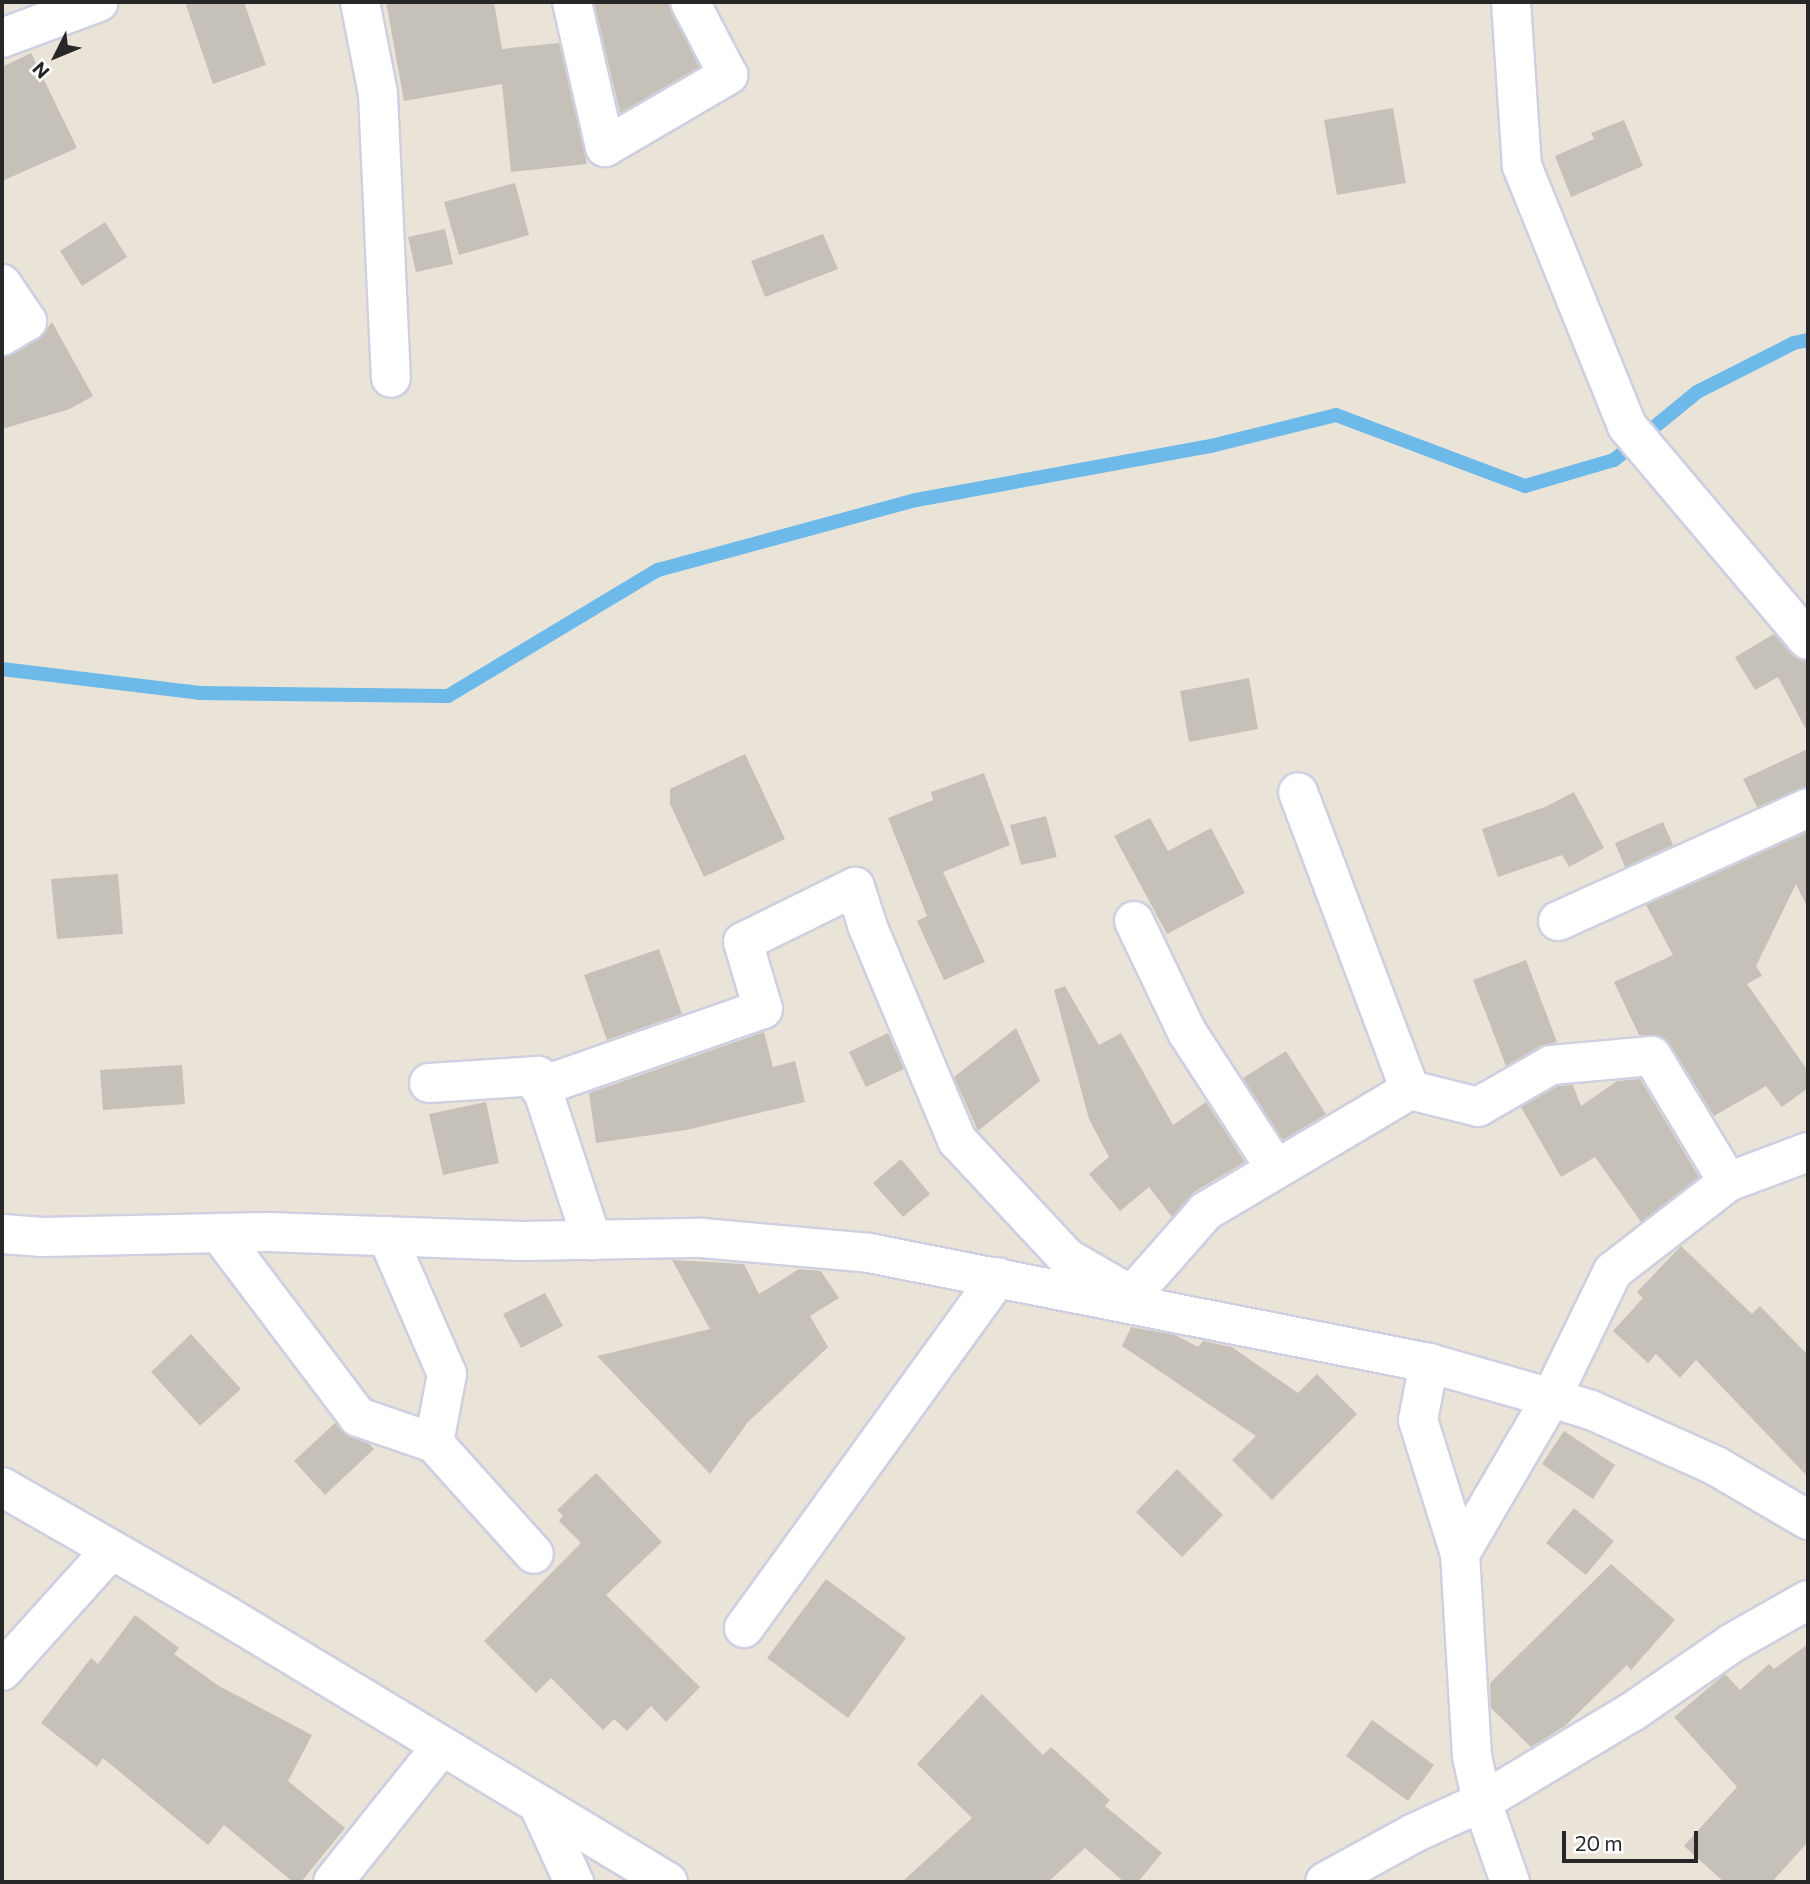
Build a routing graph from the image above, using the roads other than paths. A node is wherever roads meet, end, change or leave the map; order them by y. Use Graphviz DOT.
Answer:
graph roads {
  1 [pos="99,2"];
  2 [pos="360,2"];
  3 [pos="572,2"];
  4 [pos="690,2"];
  5 [pos="1511,2"];
  6 [pos="2,38"];
  7 [pos="2,284"];
  8 [pos="2,336"];
  9 [pos="391,378"];
  10 [pos="1808,640"];
  11 [pos="1298,792"];
  12 [pos="1808,808"];
  13 [pos="1134,921"];
  14 [pos="1558,921"];
  15 [pos="429,1083"];
  16 [pos="539,1087"];
  17 [pos="1410,1090"];
  18 [pos="1808,1152"];
  19 [pos="1276,1169"];
  20 [pos="1728,1182"];
  21 [pos="219,1233"];
  22 [pos="2,1234"];
  23 [pos="387,1236"];
  24 [pos="592,1240"];
  25 [pos="999,1277"];
  26 [pos="1140,1301"];
  27 [pos="1429,1363"];
  28 [pos="1551,1398"];
  29 [pos="434,1443"];
  30 [pos="2,1487"];
  31 [pos="1808,1520"];
  32 [pos="110,1551"];
  33 [pos="534,1554"];
  34 [pos="1460,1554"];
  35 [pos="1808,1600"];
  36 [pos="744,1628"];
  37 [pos="2,1671"];
  38 [pos="441,1747"];
  39 [pos="1482,1802"];
  40 [pos="539,1806"];
  41 [pos="333,1882"];
  42 [pos="575,1882"];
  43 [pos="668,1882"];
  44 [pos="1325,1882"];
  45 [pos="1510,1882"];
  1 -- 6 [label="street"];
  2 -- 9 [label="street"];
  3 -- 4 [label="street"];
  5 -- 10 [label="street"];
  7 -- 8 [label="street"];
  11 -- 17 [label="street"];
  12 -- 14 [label="street"];
  13 -- 19 [label="street"];
  15 -- 16 [label="street"];
  16 -- 24 [label="street"];
  16 -- 26 [label="street"];
  17 -- 19 [label="street"];
  17 -- 20 [label="street"];
  18 -- 20 [label="street"];
  19 -- 26 [label="street"];
  20 -- 28 [label="street"];
  21 -- 22 [label="street"];
  21 -- 23 [label="street"];
  21 -- 29 [label="street"];
  23 -- 24 [label="street"];
  23 -- 29 [label="street"];
  24 -- 25 [label="street"];
  25 -- 26 [label="street"];
  25 -- 36 [label="street"];
  26 -- 27 [label="street"];
  27 -- 28 [label="street"];
  27 -- 34 [label="street"];
  28 -- 31 [label="street"];
  28 -- 34 [label="street"];
  29 -- 33 [label="street"];
  30 -- 32 [label="street"];
  32 -- 37 [label="street"];
  32 -- 38 [label="street"];
  34 -- 39 [label="street"];
  35 -- 39 [label="street"];
  38 -- 40 [label="street"];
  38 -- 41 [label="street"];
  39 -- 44 [label="street"];
  39 -- 45 [label="street"];
  40 -- 42 [label="street"];
  40 -- 43 [label="street"];
}
